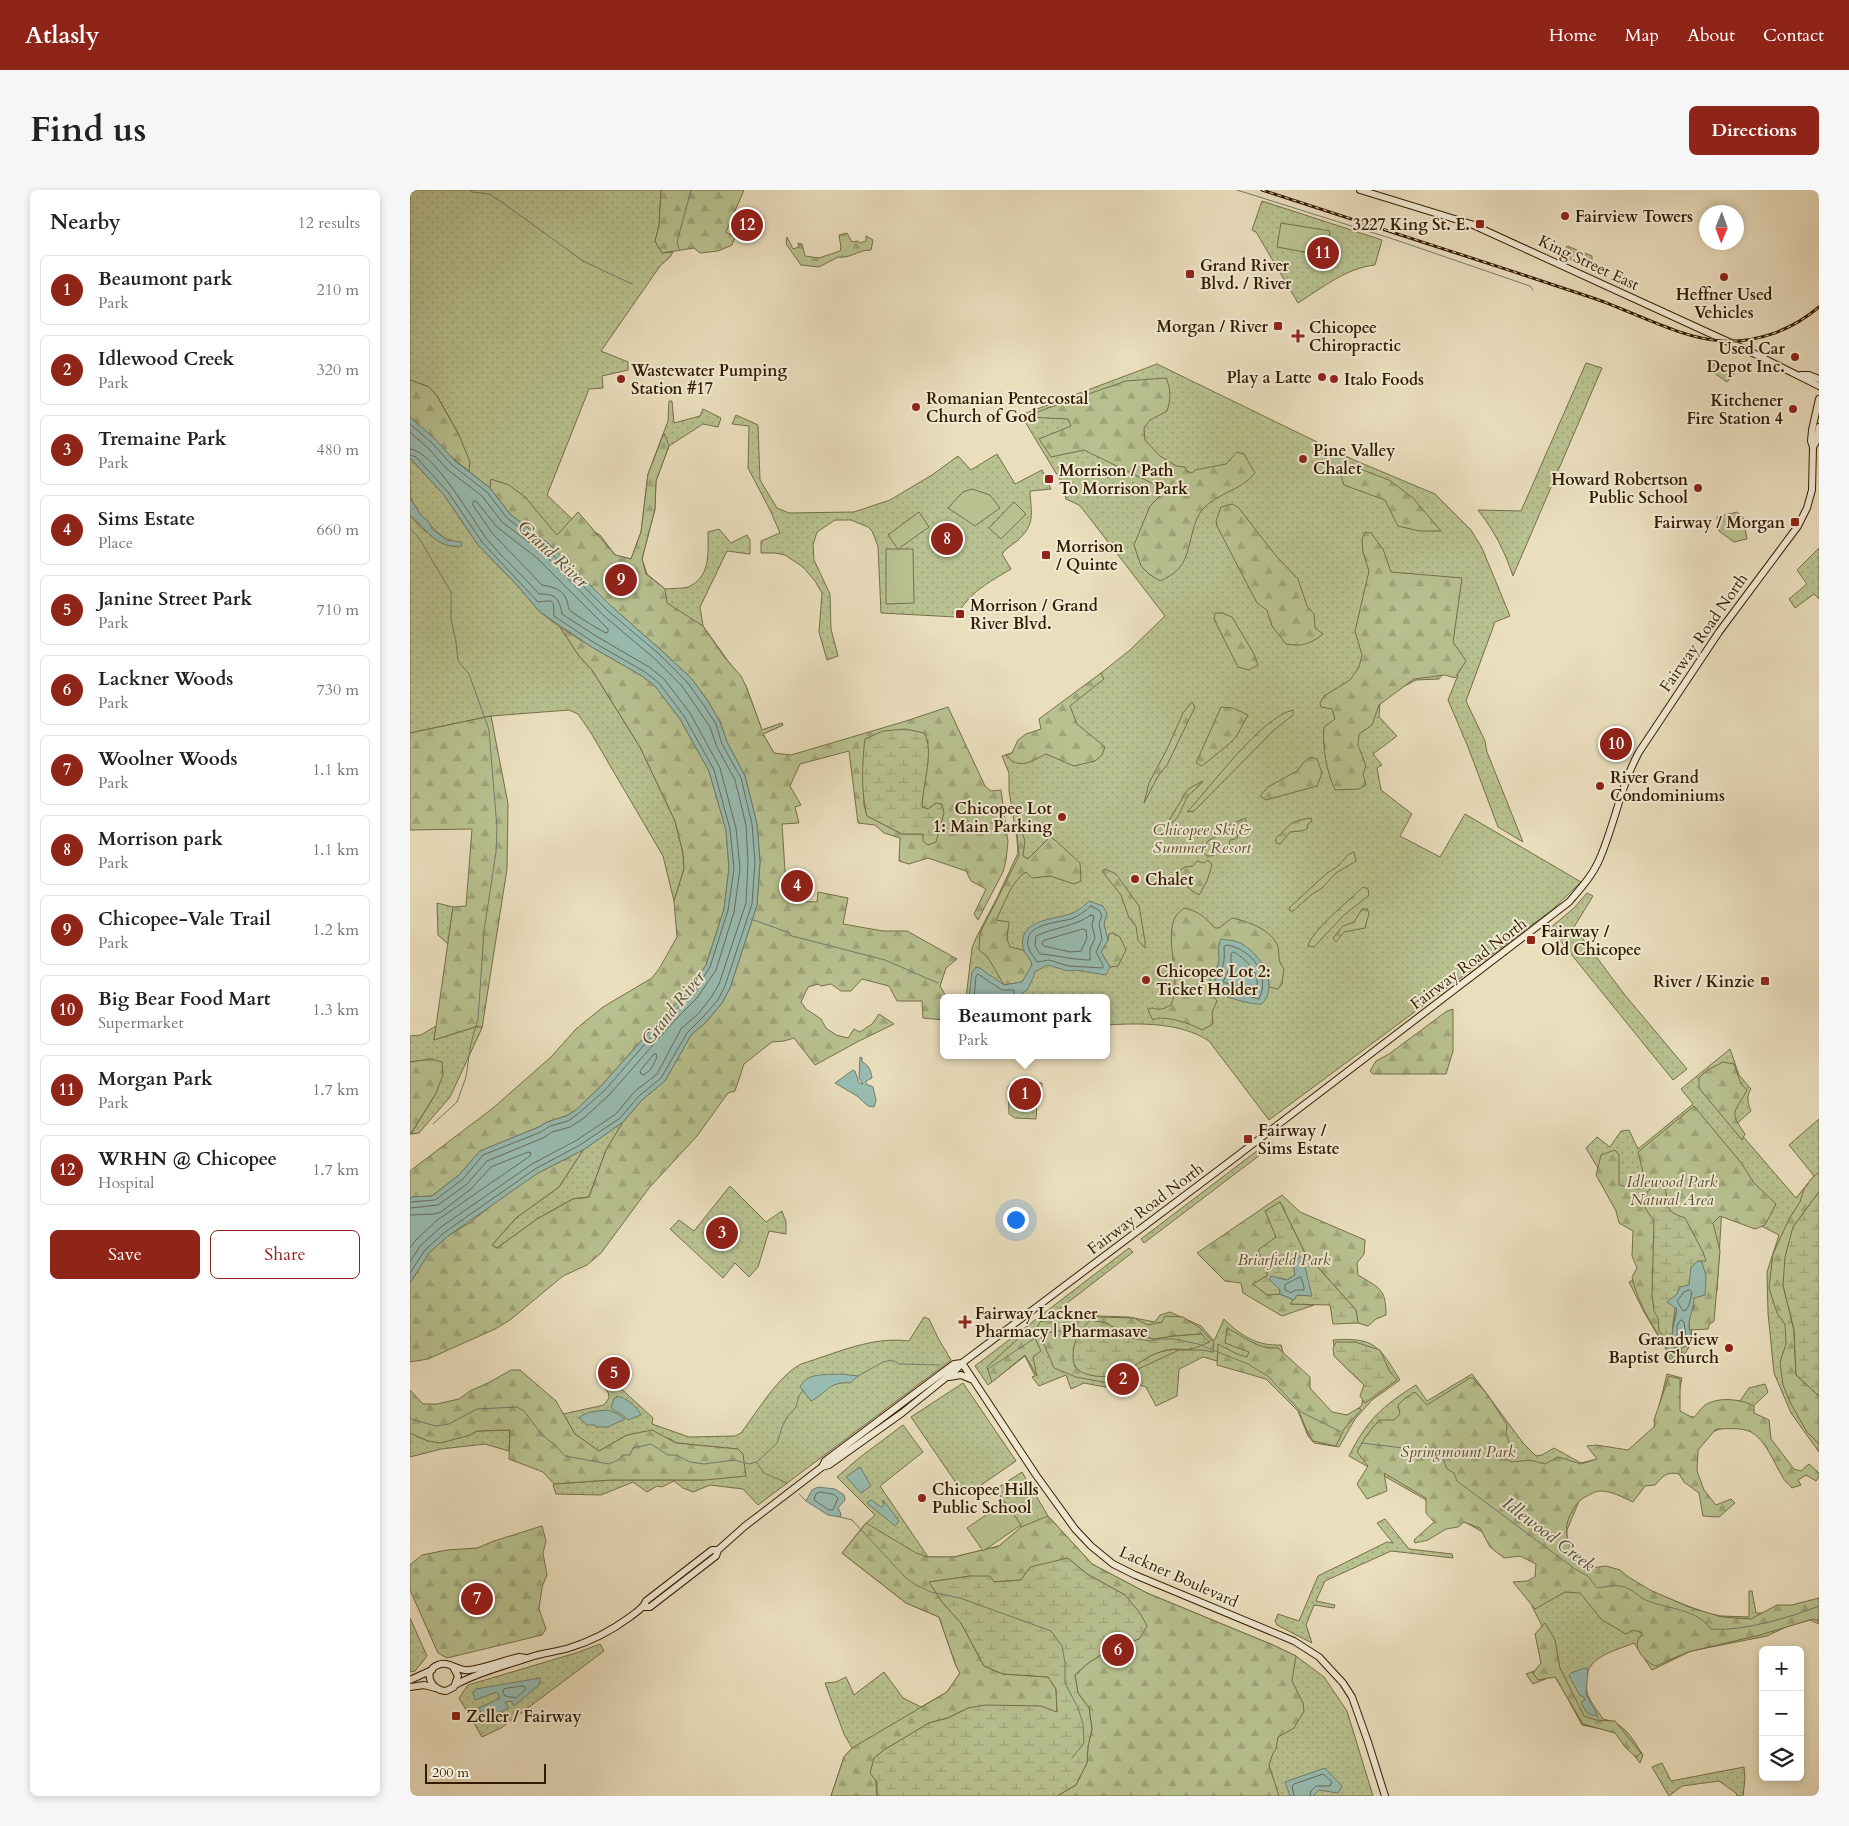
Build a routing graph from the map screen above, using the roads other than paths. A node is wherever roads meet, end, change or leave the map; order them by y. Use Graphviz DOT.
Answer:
graph roads {
  1 [pos="1360,190"];
  2 [pos="1800,375"];
  3 [pos="1819,379"];
  4 [pos="1819,386"];
  5 [pos="1819,399"];
  6 [pos="1819,428"];
  7 [pos="1813,446"];
  8 [pos="962,1363"];
  9 [pos="947,1377"];
  10 [pos="974,1380"];
  11 [pos="822,1467"];
  12 [pos="527,1658"];
  13 [pos="454,1667"];
  14 [pos="432,1670"];
  15 [pos="410,1680"];
  16 [pos="456,1684"];
  17 [pos="410,1687"];
  18 [pos="435,1688"];
  19 [pos="1385,1796"];
  1 -- 2 [label="main road, King Street East"];
  2 -- 3 [label="main road, King Street East"];
  2 -- 4 [label="main road, King Street East"];
  5 -- 7 [label="main road, Fairway Road North"];
  6 -- 7 [label="main road, Fairway Road North"];
  7 -- 8 [label="main road, Fairway Road North"];
  8 -- 9 [label="main road, Fairway Road North"];
  8 -- 10 [label="main road, Lackner Boulevard"];
  8 -- 11 [label="main road, Fairway Road North"];
  9 -- 10 [label="main road"];
  9 -- 11 [label="main road, Fairway Road North"];
  10 -- 19 [label="main road, Lackner Boulevard"];
  11 -- 12 [label="main road, Fairway Road North"];
  12 -- 13 [label="main road, Fairway Road North"];
  12 -- 16 [label="main road, Fairway Road North"];
  13 -- 14 [label="main road"];
  13 -- 16 [label="main road"];
  14 -- 15 [label="main road"];
  14 -- 18 [label="main road"];
  16 -- 18 [label="main road"];
  17 -- 18 [label="main road"];
}
